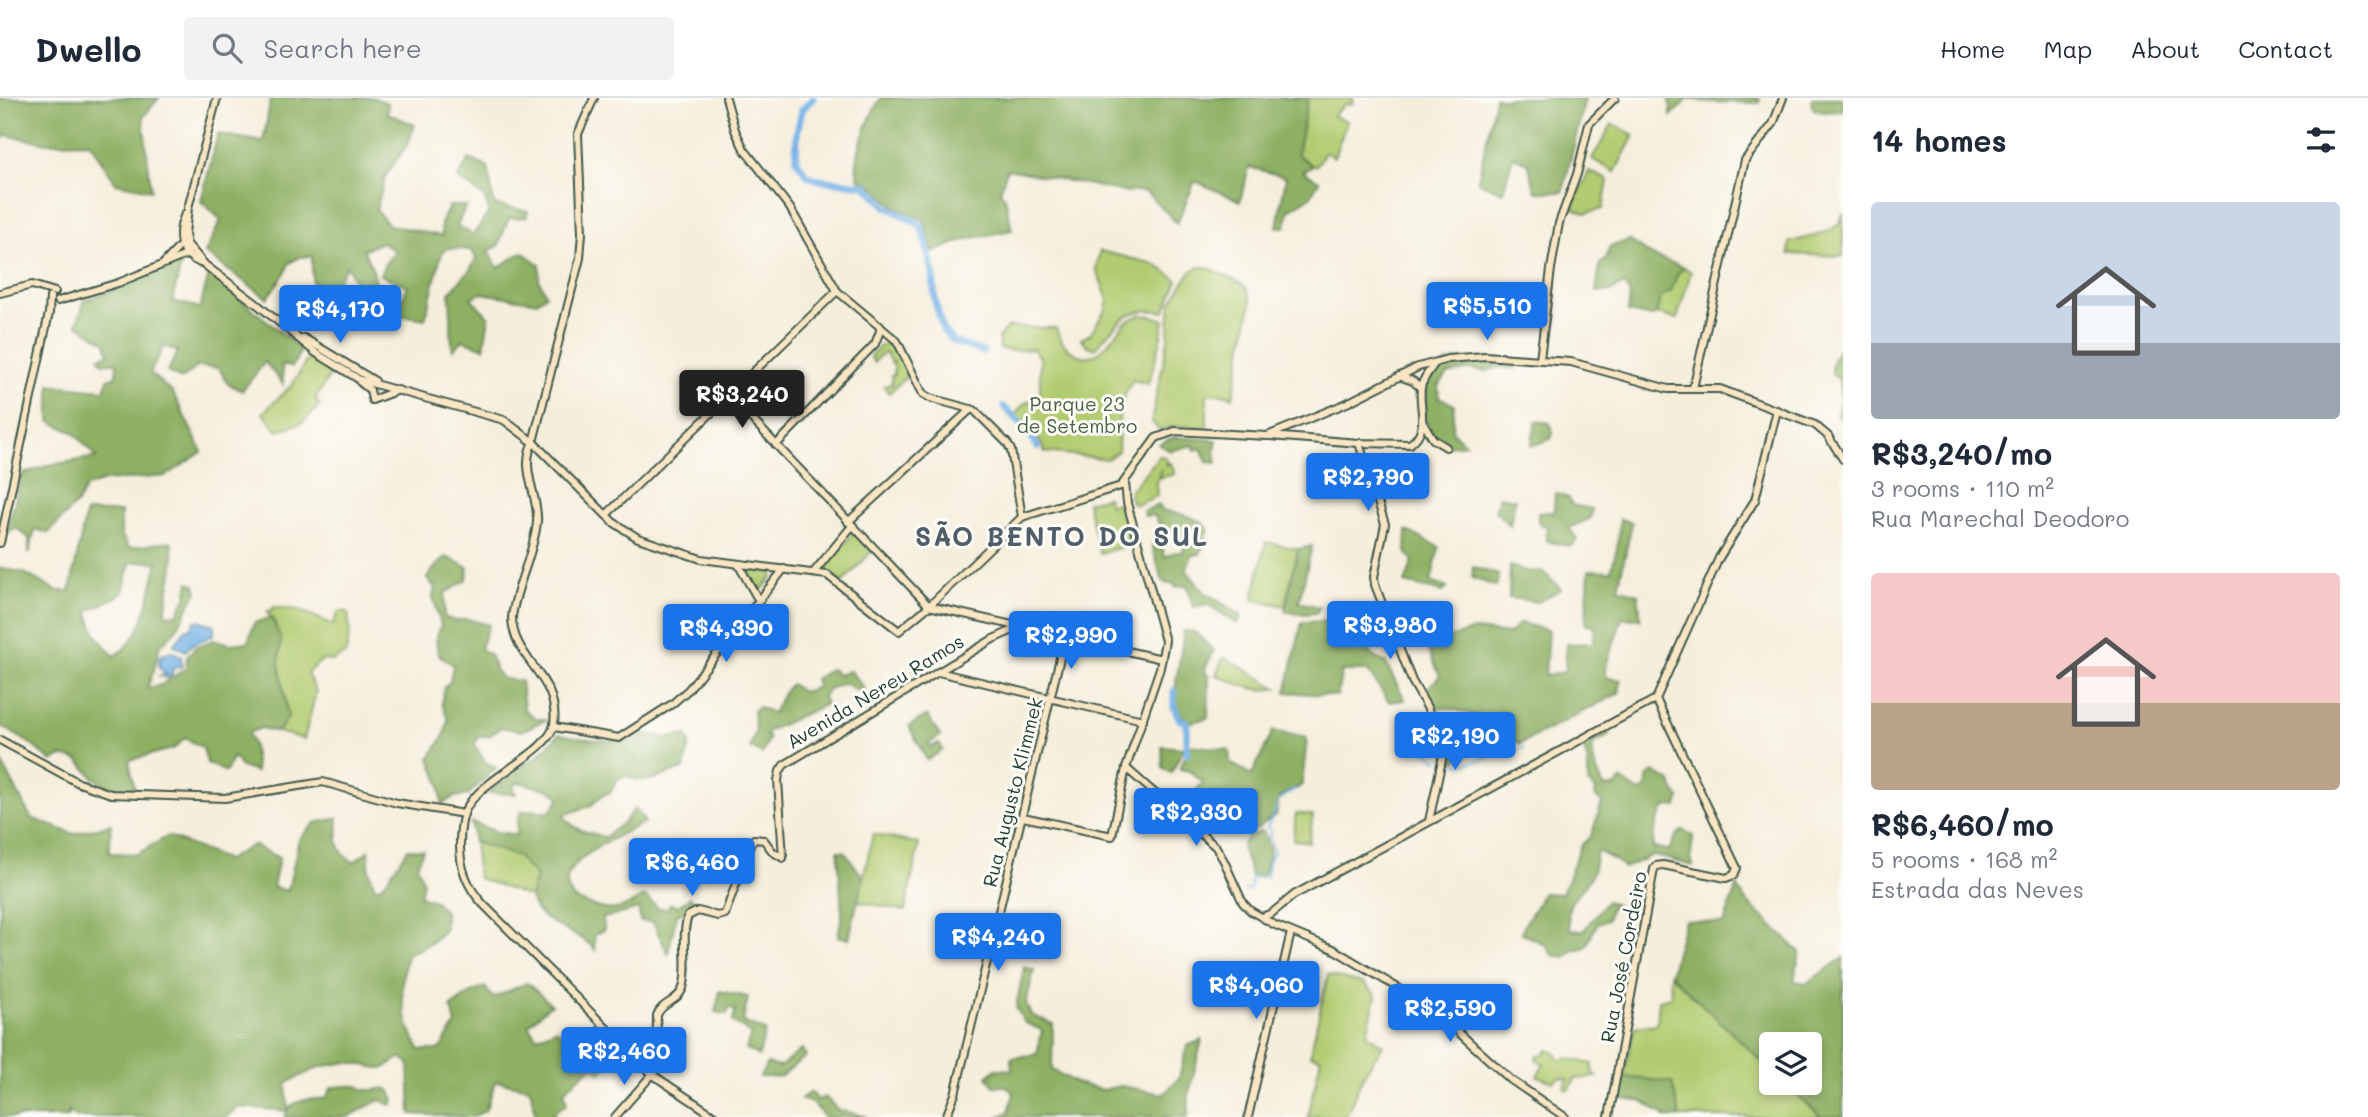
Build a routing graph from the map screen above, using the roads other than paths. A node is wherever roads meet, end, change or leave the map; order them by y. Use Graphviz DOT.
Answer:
graph roads {
  1 [pos="217,98"];
  2 [pos="594,98"];
  3 [pos="726,98"];
  4 [pos="1615,98"];
  5 [pos="1783,98"];
  6 [pos="188,208"];
  7 [pos="183,250"];
  8 [pos="837,291"];
  9 [pos="0,293"];
  10 [pos="55,298"];
  11 [pos="880,326"];
  12 [pos="287,327"];
  13 [pos="1540,359"];
  14 [pos="1436,361"];
  15 [pos="348,374"];
  16 [pos="1398,376"];
  17 [pos="384,385"];
  18 [pos="1421,388"];
  19 [pos="1693,388"];
  20 [pos="400,389"];
  21 [pos="729,395"];
  22 [pos="971,408"];
  23 [pos="1777,410"];
  24 [pos="1423,420"];
  25 [pos="1283,428"];
  26 [pos="1267,436"];
  27 [pos="1284,437"];
  28 [pos="533,442"];
  29 [pos="1359,443"];
  30 [pos="776,445"];
  31 [pos="1446,447"];
  32 [pos="1843,460"];
  33 [pos="1125,482"];
  34 [pos="1109,490"];
  35 [pos="1127,503"];
  36 [pos="606,515"];
  37 [pos="1022,517"];
  38 [pos="850,524"];
  39 [pos="0,543"];
  40 [pos="738,564"];
  41 [pos="784,569"];
  42 [pos="814,572"];
  43 [pos="759,601"];
  44 [pos="929,606"];
  45 [pos="997,621"];
  46 [pos="1020,626"];
  47 [pos="1065,637"];
  48 [pos="993,639"];
  49 [pos="1162,659"];
  50 [pos="938,672"];
  51 [pos="1052,699"];
  52 [pos="1656,699"];
  53 [pos="1143,720"];
  54 [pos="554,727"];
  55 [pos="0,740"];
  56 [pos="1126,768"];
  57 [pos="464,814"];
  58 [pos="1023,817"];
  59 [pos="1429,821"];
  60 [pos="1262,917"];
  61 [pos="1291,932"];
  62 [pos="653,1075"];
  63 [pos="615,1117"];
  64 [pos="716,1117"];
  65 [pos="946,1117"];
  66 [pos="1248,1117"];
  67 [pos="1565,1117"];
  68 [pos="1609,1117"];
  1 -- 6 [label="main road"];
  2 -- 28 [label="main road"];
  3 -- 8 [label="main road"];
  4 -- 13 [label="main road"];
  5 -- 19 [label="main road"];
  6 -- 7 [label="main road"];
  6 -- 7 [label="main road"];
  7 -- 10 [label="main road"];
  7 -- 12 [label="main road"];
  8 -- 11 [label="main road"];
  8 -- 21 [label="main road"];
  9 -- 10 [label="main road"];
  10 -- 39 [label="main road"];
  11 -- 22 [label="main road"];
  11 -- 30 [label="main road"];
  12 -- 15 [label="main road"];
  12 -- 17 [label="main road"];
  13 -- 14 [label="main road"];
  13 -- 19 [label="main road"];
  14 -- 16 [label="main road"];
  14 -- 18 [label="main road"];
  15 -- 17 [label="main road"];
  15 -- 20 [label="main road"];
  16 -- 18 [label="main road"];
  16 -- 25 [label="main road"];
  17 -- 20 [label="main road"];
  18 -- 24 [label="main road"];
  19 -- 23 [label="main road"];
  20 -- 28 [label="main road"];
  21 -- 30 [label="main road"];
  21 -- 36 [label="main road"];
  22 -- 37 [label="main road"];
  22 -- 38 [label="main road"];
  23 -- 32 [label="main road"];
  23 -- 52 [label="main road"];
  24 -- 29 [label="main road"];
  24 -- 31 [label="main road"];
  25 -- 26 [label="main road"];
  25 -- 27 [label="main road"];
  26 -- 27 [label="main road"];
  26 -- 33 [label="main road"];
  27 -- 29 [label="main road"];
  28 -- 36 [label="main road"];
  28 -- 54 [label="main road"];
  29 -- 59 [label="main road"];
  30 -- 38 [label="main road"];
  33 -- 34 [label="main road"];
  33 -- 35 [label="main road"];
  34 -- 35 [label="main road"];
  34 -- 37 [label="main road"];
  35 -- 49 [label="main road"];
  36 -- 40 [label="main road"];
  37 -- 44 [label="main road"];
  38 -- 42 [label="main road"];
  38 -- 44 [label="main road"];
  40 -- 41 [label="main road"];
  40 -- 43 [label="main road"];
  41 -- 42 [label="main road"];
  41 -- 43 [label="main road"];
  42 -- 44 [label="main road"];
  43 -- 54 [label="main road"];
  44 -- 45 [label="main road"];
  45 -- 46 [label="main road"];
  45 -- 48 [label="main road, Avenida Nereu Ramos"];
  46 -- 47 [label="main road"];
  46 -- 48 [label="main road, Avenida Nereu Ramos"];
  47 -- 49 [label="main road"];
  47 -- 51 [label="main road, Rua Augusto Klimmek"];
  48 -- 50 [label="main road, Avenida Nereu Ramos"];
  49 -- 53 [label="main road"];
  50 -- 51 [label="main road"];
  50 -- 62 [label="main road, Avenida Nereu Ramos"];
  51 -- 53 [label="main road"];
  51 -- 58 [label="main road, Rua Augusto Klimmek"];
  52 -- 59 [label="main road"];
  52 -- 68 [label="main road, Rua José Cordeiro"];
  53 -- 56 [label="main road"];
  54 -- 57 [label="main road"];
  55 -- 57 [label="main road"];
  56 -- 58 [label="main road"];
  56 -- 60 [label="main road"];
  57 -- 62 [label="main road"];
  58 -- 65 [label="main road, Rua Augusto Klimmek"];
  59 -- 60 [label="main road"];
  60 -- 61 [label="main road"];
  61 -- 66 [label="main road"];
  61 -- 67 [label="main road"];
  62 -- 63 [label="main road"];
  62 -- 64 [label="main road"];
}
